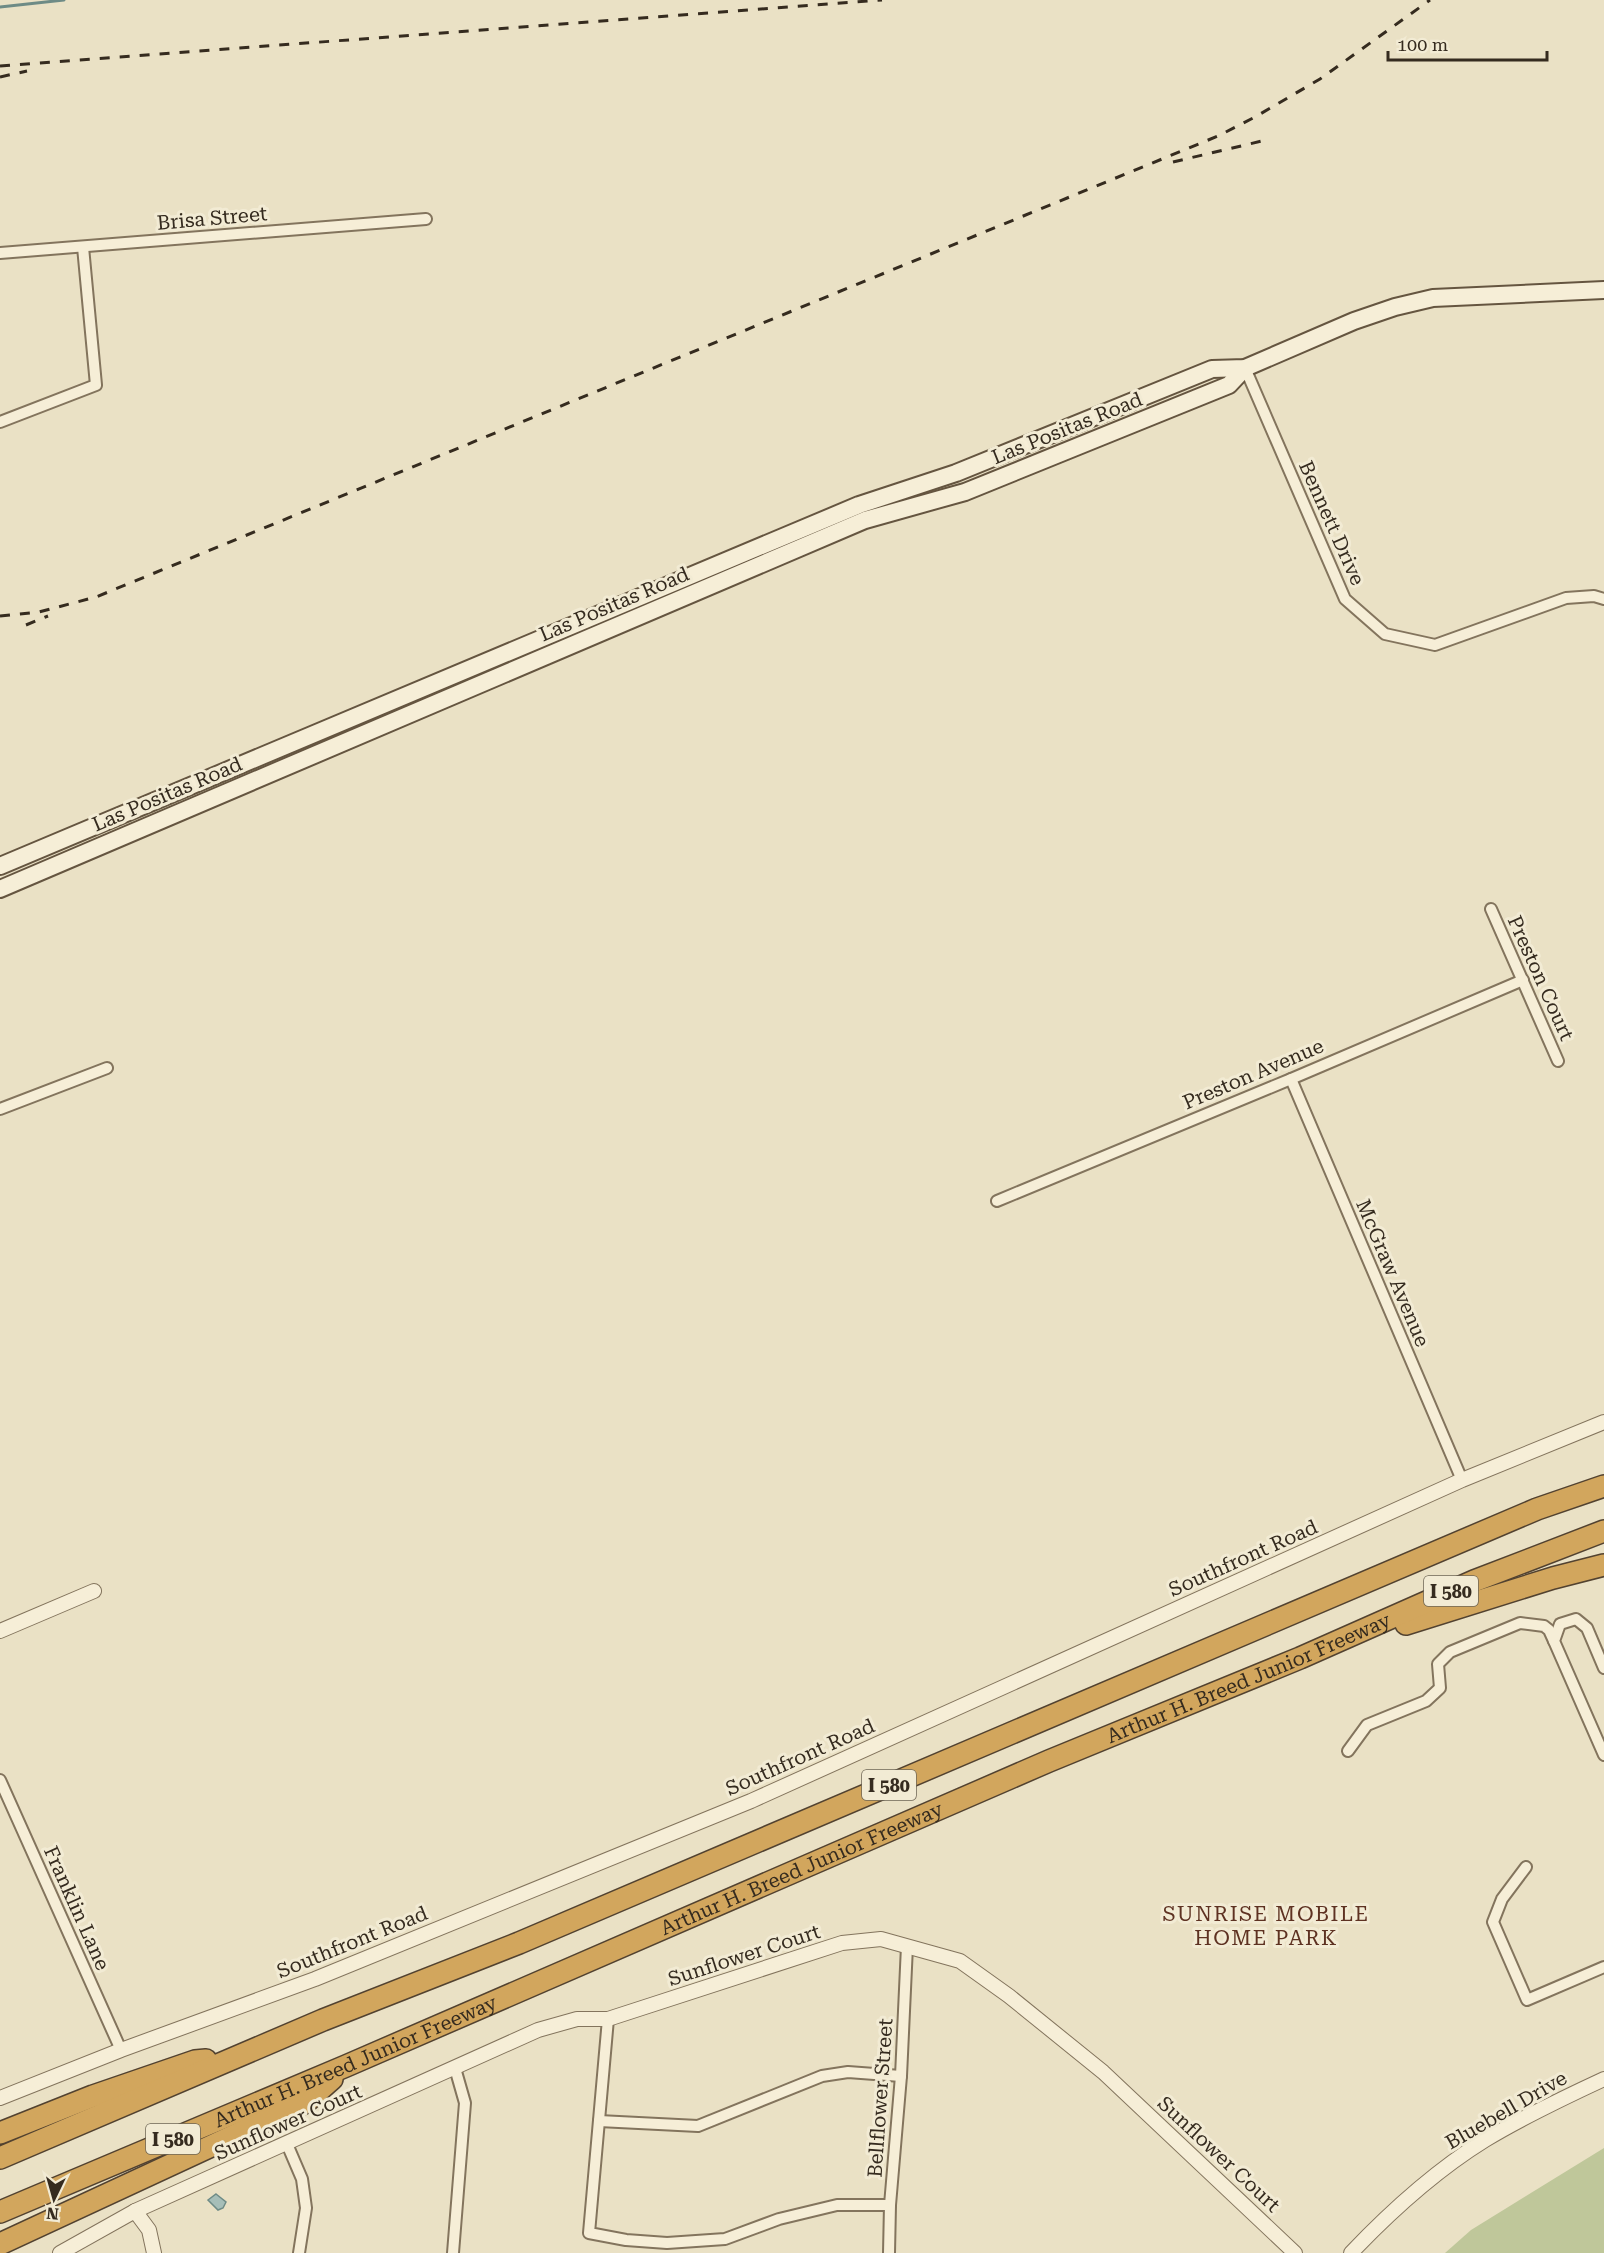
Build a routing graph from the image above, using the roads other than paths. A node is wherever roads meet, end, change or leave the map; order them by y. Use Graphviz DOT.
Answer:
graph roads {
  1 [pos="426,219"];
  2 [pos="83,247"];
  3 [pos="0,253"];
  4 [pos="1604,290"];
  5 [pos="1245,368"];
  6 [pos="0,422"];
  7 [pos="1604,599"];
  8 [pos="0,866"];
  9 [pos="0,889"];
  10 [pos="1491,909"];
  11 [pos="1522,980"];
  12 [pos="1558,1061"];
  13 [pos="107,1068"];
  14 [pos="1291,1079"];
  15 [pos="0,1109"];
  16 [pos="997,1201"];
  17 [pos="1604,1422"];
  18 [pos="1604,1471"];
  19 [pos="1462,1480"];
  20 [pos="1604,1486"];
  21 [pos="1537,1509"];
  22 [pos="1604,1531"];
  23 [pos="1604,1565"];
  24 [pos="94,1591"];
  25 [pos="0,1631"];
  26 [pos="1554,1641"];
  27 [pos="1300,1658"];
  28 [pos="1604,1668"];
  29 [pos="1348,1751"];
  30 [pos="1604,1755"];
  31 [pos="0,1780"];
  32 [pos="1526,1867"];
  33 [pos="907,1946"];
  34 [pos="1604,1967"];
  35 [pos="608,2019"];
  36 [pos="121,2050"];
  37 [pos="240,2057"];
  38 [pos="346,2066"];
  39 [pos="454,2068"];
  40 [pos="901,2076"];
  41 [pos="1604,2079"];
  42 [pos="0,2098"];
  43 [pos="599,2121"];
  44 [pos="0,2133"];
  45 [pos="286,2144"];
  46 [pos="0,2158"];
  47 [pos="890,2205"];
  48 [pos="135,2211"];
  49 [pos="0,2212"];
  50 [pos="0,2244"];
  51 [pos="60,2253"];
  52 [pos="154,2253"];
  53 [pos="299,2253"];
  54 [pos="453,2253"];
  55 [pos="889,2253"];
  56 [pos="1295,2253"];
  57 [pos="1351,2253"];
  1 -- 2 [label="street, Brisa Street"];
  2 -- 3 [label="street, Brisa Street"];
  2 -- 6 [label="street"];
  4 -- 5 [label="main road, Las Positas Road"];
  5 -- 7 [label="street, Bennett Drive"];
  5 -- 8 [label="main road, Las Positas Road"];
  5 -- 9 [label="main road, Las Positas Road"];
  10 -- 11 [label="street, Preston Court"];
  11 -- 12 [label="street, Preston Court"];
  11 -- 14 [label="street, Preston Avenue"];
  13 -- 15 [label="street"];
  14 -- 16 [label="street, Preston Avenue"];
  14 -- 19 [label="street, McGraw Avenue"];
  17 -- 19 [label="street, Southfront Road"];
  18 -- 21 [label="highway"];
  19 -- 36 [label="street, Southfront Road"];
  20 -- 21 [label="highway, I 580"];
  21 -- 37 [label="highway, I 580"];
  22 -- 27 [label="highway, Arthur H. Breed Junior Freeway / I 580"];
  23 -- 27 [label="highway"];
  24 -- 25 [label="street"];
  26 -- 28 [label="street"];
  26 -- 29 [label="street"];
  26 -- 30 [label="street"];
  27 -- 38 [label="highway, Arthur H. Breed Junior Freeway / I 580"];
  31 -- 36 [label="street, Franklin Lane"];
  32 -- 34 [label="street"];
  33 -- 35 [label="street, Sunflower Court"];
  33 -- 40 [label="street, Bellflower Street"];
  33 -- 56 [label="street, Sunflower Court"];
  35 -- 39 [label="street, Sunflower Court"];
  35 -- 43 [label="street"];
  36 -- 42 [label="street, Southfront Road"];
  37 -- 44 [label="highway"];
  37 -- 46 [label="highway, I 580"];
  38 -- 49 [label="highway, Arthur H. Breed Junior Freeway / I 580"];
  38 -- 50 [label="highway"];
  39 -- 45 [label="street, Sunflower Court"];
  39 -- 54 [label="street"];
  40 -- 43 [label="street"];
  40 -- 47 [label="street, Bellflower Street"];
  41 -- 57 [label="street, Bluebell Drive"];
  43 -- 47 [label="street"];
  45 -- 48 [label="street, Sunflower Court"];
  45 -- 53 [label="street"];
  47 -- 55 [label="street, Bellflower Street"];
  48 -- 51 [label="street, Sunflower Court"];
  48 -- 52 [label="street"];
}
